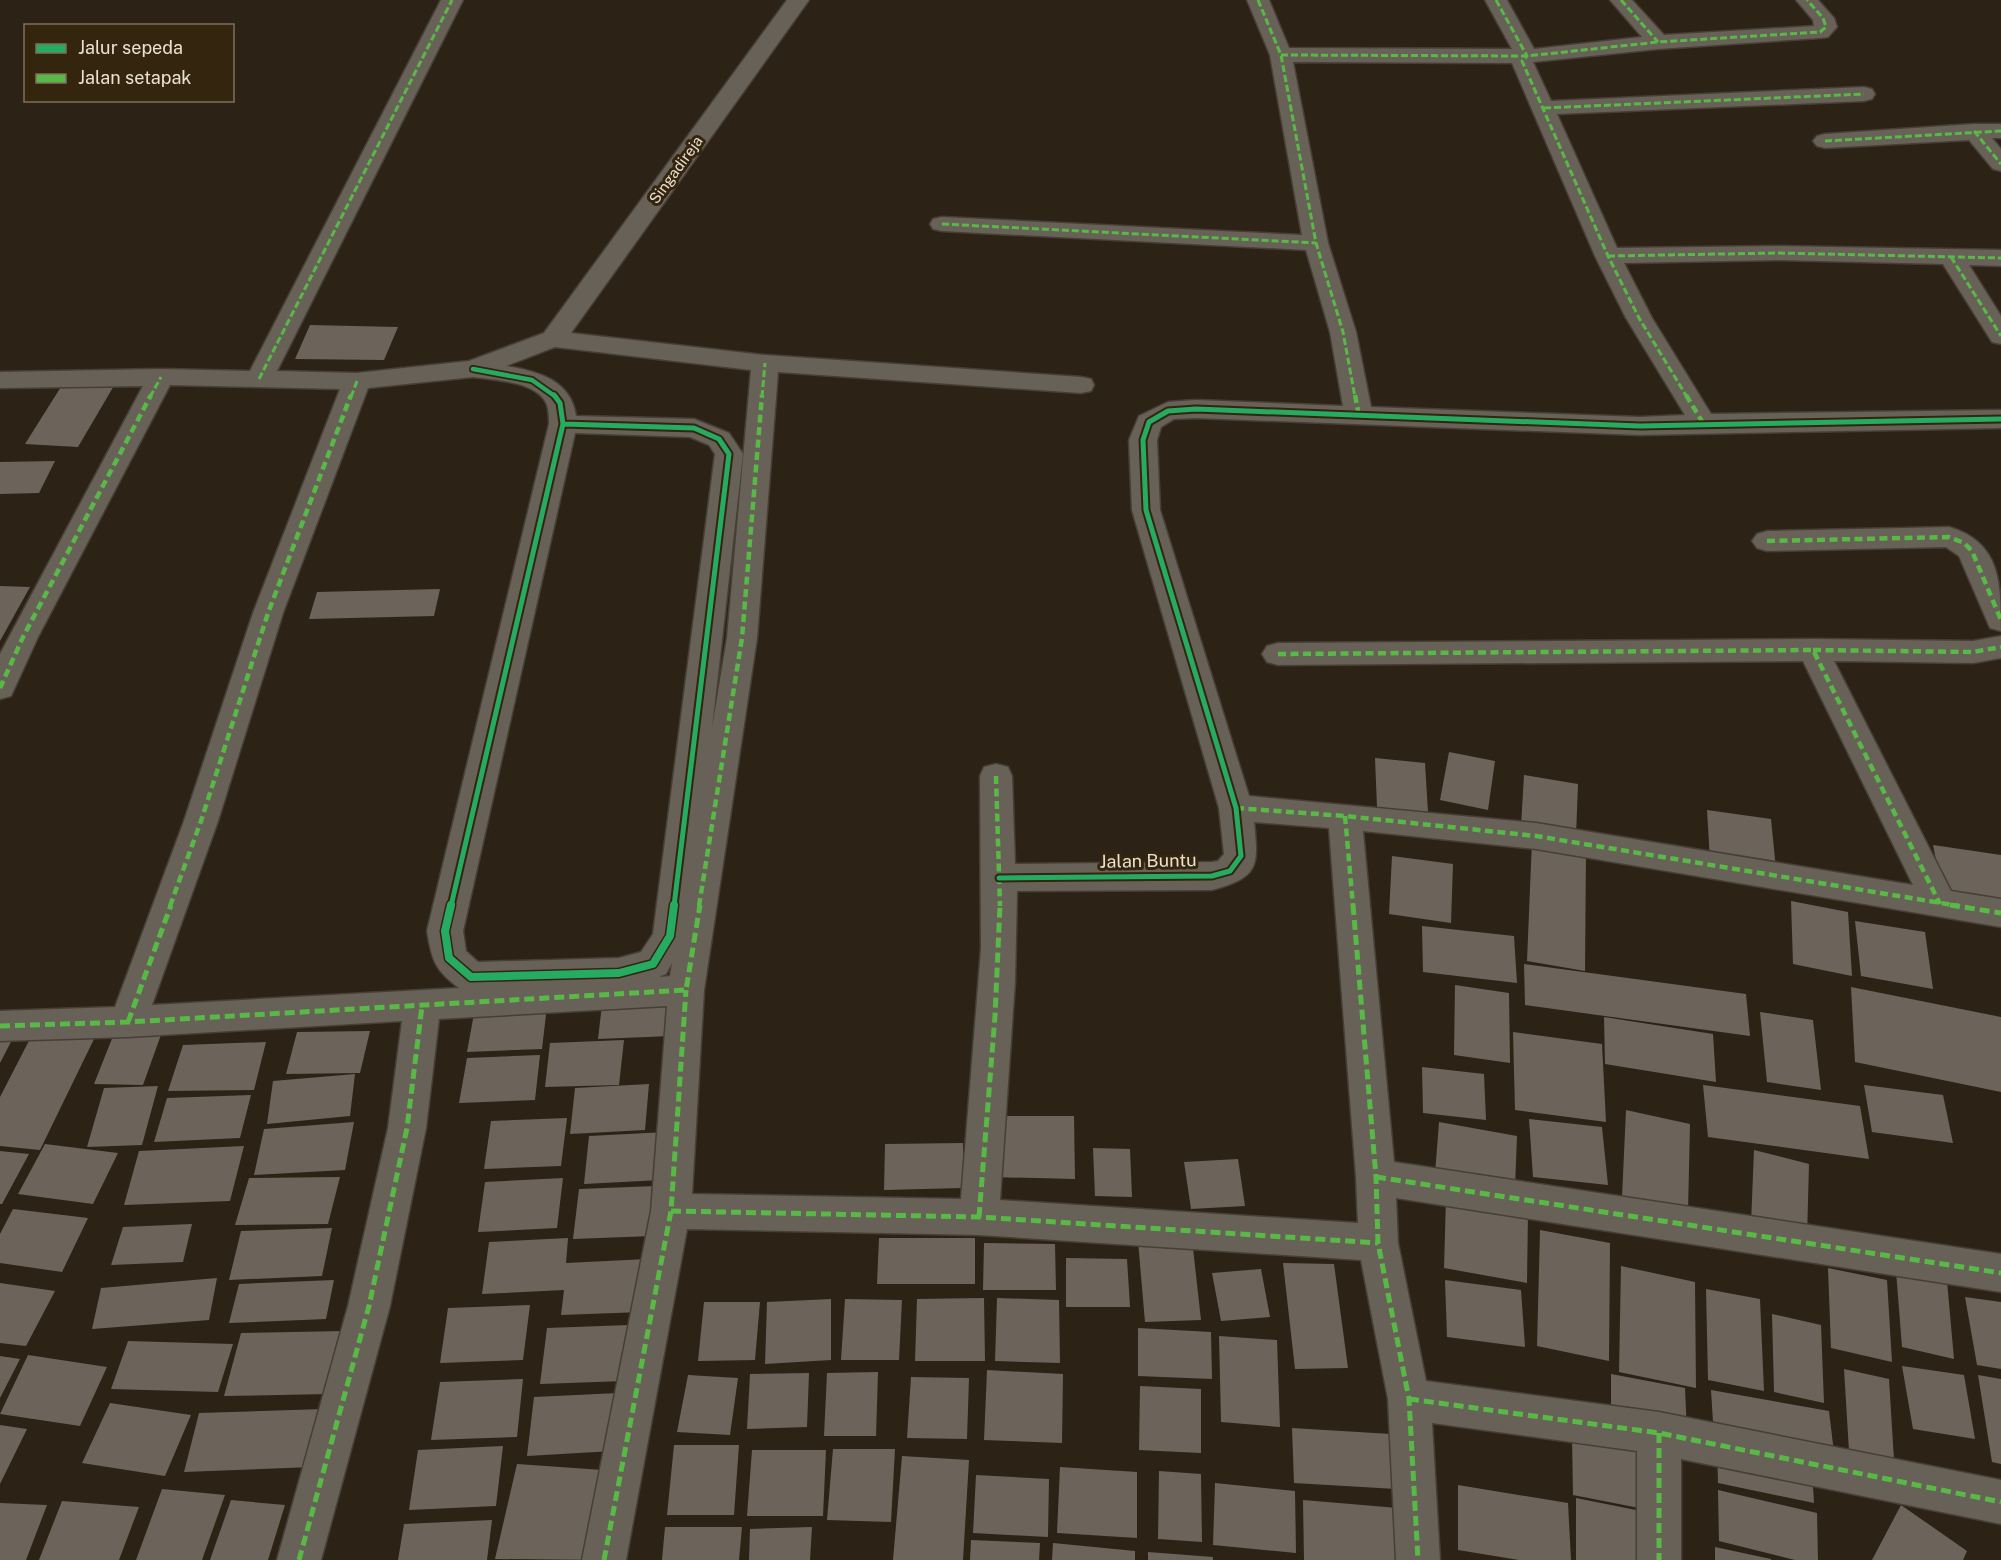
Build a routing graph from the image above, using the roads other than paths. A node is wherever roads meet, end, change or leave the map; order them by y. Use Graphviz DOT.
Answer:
graph roads {
  1 [pos="452,0"];
  2 [pos="798,0"];
  3 [pos="1258,0"];
  4 [pos="1496,0"];
  5 [pos="1622,0"];
  6 [pos="1807,0"];
  7 [pos="1658,42"];
  8 [pos="1281,55"];
  9 [pos="1527,56"];
  10 [pos="1864,94"];
  11 [pos="1544,108"];
  12 [pos="1974,131"];
  13 [pos="2001,131"];
  14 [pos="1825,141"];
  15 [pos="2001,164"];
  16 [pos="942,224"];
  17 [pos="1316,243"];
  18 [pos="1608,256"];
  19 [pos="1951,257"];
  20 [pos="2001,258"];
  21 [pos="2001,336"];
  22 [pos="553,339"];
  23 [pos="765,363"];
  24 [pos="473,369"];
  25 [pos="160,377"];
  26 [pos="259,379"];
  27 [pos="0,380"];
  28 [pos="357,381"];
  29 [pos="1081,385"];
  30 [pos="1359,416"];
  31 [pos="2001,419"];
  32 [pos="1703,423"];
  33 [pos="562,424"];
  34 [pos="1767,541"];
  35 [pos="2001,620"];
  36 [pos="2001,647"];
  37 [pos="1814,650"];
  38 [pos="1278,654"];
  39 [pos="0,687"];
  40 [pos="996,776"];
  41 [pos="1236,808"];
  42 [pos="1345,816"];
  43 [pos="999,878"];
  44 [pos="1940,904"];
  45 [pos="2001,913"];
  46 [pos="686,990"];
  47 [pos="422,1006"];
  48 [pos="128,1022"];
  49 [pos="0,1026"];
  50 [pos="1376,1176"];
  51 [pos="671,1211"];
  52 [pos="979,1217"];
  53 [pos="1378,1243"];
  54 [pos="2001,1273"];
  55 [pos="1409,1399"];
  56 [pos="1659,1433"];
  57 [pos="2001,1502"];
  58 [pos="299,1560"];
  59 [pos="604,1560"];
  60 [pos="1418,1560"];
  61 [pos="1659,1560"];
  1 -- 26 [label="street"];
  2 -- 22 [label="street, Singadireja"];
  3 -- 8 [label="street"];
  4 -- 9 [label="street"];
  5 -- 7 [label="street"];
  6 -- 7 [label="street"];
  7 -- 9 [label="street"];
  8 -- 9 [label="street"];
  8 -- 17 [label="street"];
  9 -- 11 [label="street"];
  10 -- 11 [label="street"];
  11 -- 18 [label="street"];
  12 -- 13 [label="street"];
  12 -- 14 [label="street"];
  12 -- 15 [label="street"];
  16 -- 17 [label="street"];
  17 -- 30 [label="street"];
  18 -- 19 [label="street"];
  18 -- 32 [label="street"];
  19 -- 20 [label="street"];
  19 -- 21 [label="street"];
  22 -- 23 [label="street"];
  22 -- 24 [label="street"];
  23 -- 29 [label="street"];
  23 -- 46 [label="street"];
  24 -- 28 [label="street"];
  24 -- 33 [label="street"];
  25 -- 26 [label="street"];
  25 -- 27 [label="street"];
  25 -- 39 [label="street"];
  26 -- 28 [label="street"];
  28 -- 48 [label="street"];
  30 -- 32 [label="street"];
  30 -- 41 [label="street"];
  31 -- 32 [label="street"];
  33 -- 33 [label="street"];
  34 -- 35 [label="street"];
  36 -- 37 [label="street"];
  37 -- 38 [label="street"];
  37 -- 44 [label="street"];
  40 -- 43 [label="street"];
  41 -- 42 [label="street"];
  41 -- 43 [label="street, Jalan Buntu"];
  42 -- 44 [label="street"];
  42 -- 50 [label="street"];
  43 -- 52 [label="street"];
  44 -- 45 [label="street"];
  46 -- 47 [label="street"];
  46 -- 51 [label="street"];
  47 -- 48 [label="street"];
  47 -- 58 [label="street"];
  48 -- 49 [label="street"];
  50 -- 53 [label="street"];
  50 -- 54 [label="street"];
  51 -- 52 [label="street"];
  51 -- 59 [label="street"];
  52 -- 53 [label="street"];
  53 -- 55 [label="street"];
  55 -- 56 [label="street"];
  55 -- 60 [label="street"];
  56 -- 57 [label="street"];
  56 -- 61 [label="street"];
}
